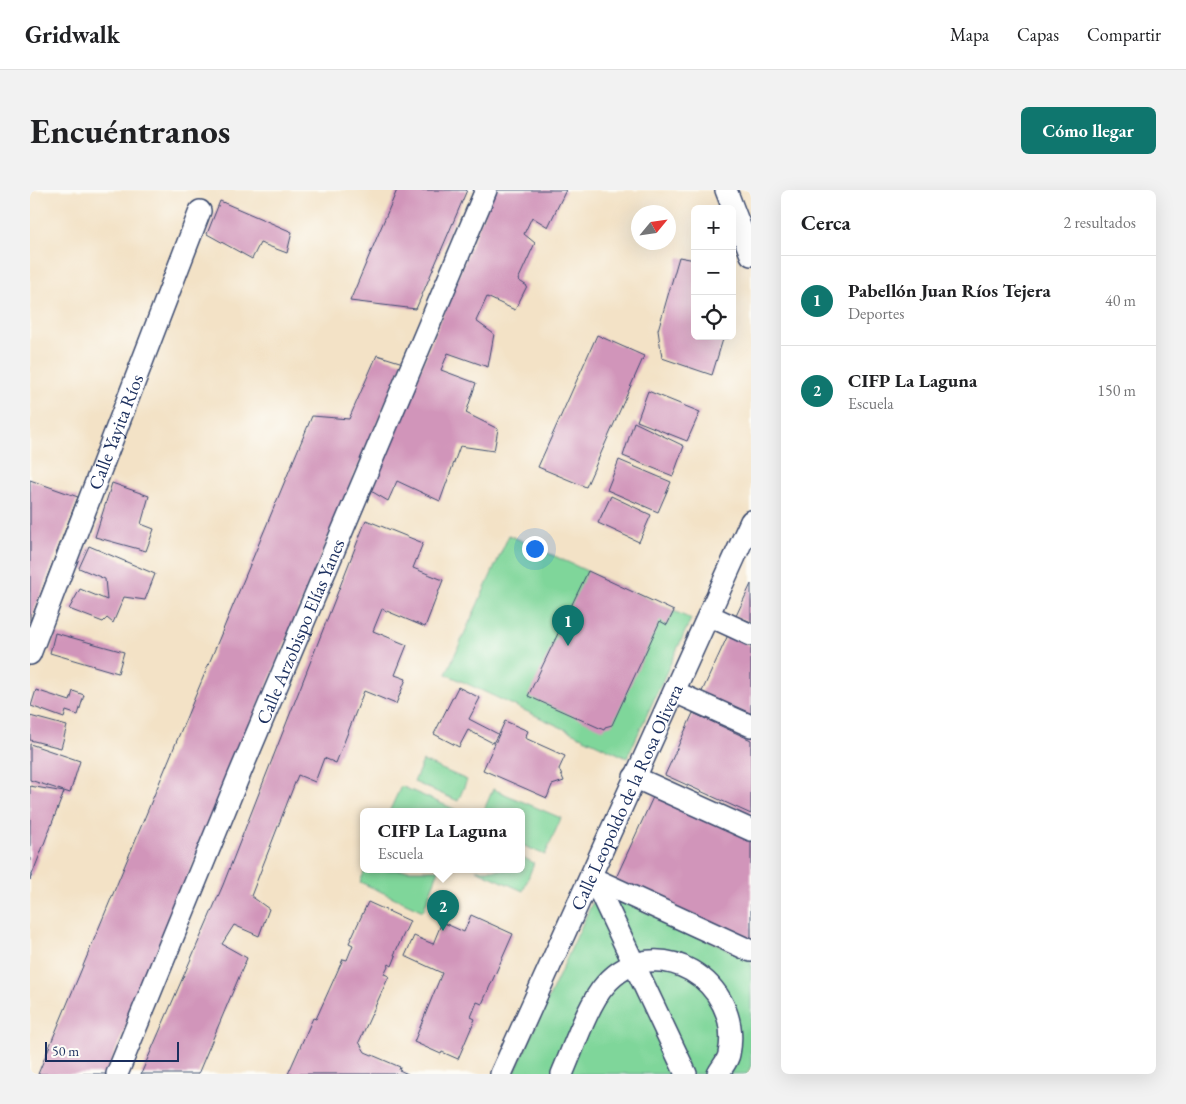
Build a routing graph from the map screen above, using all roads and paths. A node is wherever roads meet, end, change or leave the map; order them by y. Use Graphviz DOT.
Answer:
graph roads {
  1 [pos="486,190"];
  2 [pos="726,190"];
  3 [pos="200,211"];
  4 [pos="751,254"];
  5 [pos="751,521"];
  6 [pos="710,616"];
  7 [pos="751,635"];
  8 [pos="30,654"];
  9 [pos="675,692"];
  10 [pos="751,726"];
  11 [pos="634,777"];
  12 [pos="751,830"];
  13 [pos="598,881"];
  14 [pos="751,951"];
  15 [pos="635,964"];
  16 [pos="116,1074"];
  17 [pos="500,1074"];
  18 [pos="562,1074"];
  19 [pos="686,1074"];
  20 [pos="718,1074"];
  1 -- 16 [label="street, Calle Arzobispo Elías Yanes"];
  2 -- 4 [label="street"];
  3 -- 8 [label="street, Calle Yayita Ríos"];
  5 -- 6 [label="street, Calle Leopoldo de la Rosa Olivera"];
  6 -- 7 [label="street"];
  6 -- 9 [label="street, Calle Leopoldo de la Rosa Olivera"];
  9 -- 10 [label="street"];
  9 -- 11 [label="street, Calle Leopoldo de la Rosa Olivera"];
  11 -- 12 [label="street"];
  11 -- 13 [label="street, Calle Leopoldo de la Rosa Olivera"];
  13 -- 14 [label="street"];
  13 -- 15 [label="street"];
  13 -- 17 [label="street, Calle Leopoldo de la Rosa Olivera"];
  15 -- 18 [label="street"];
  15 -- 19 [label="street"];
  15 -- 20 [label="street"];
}
